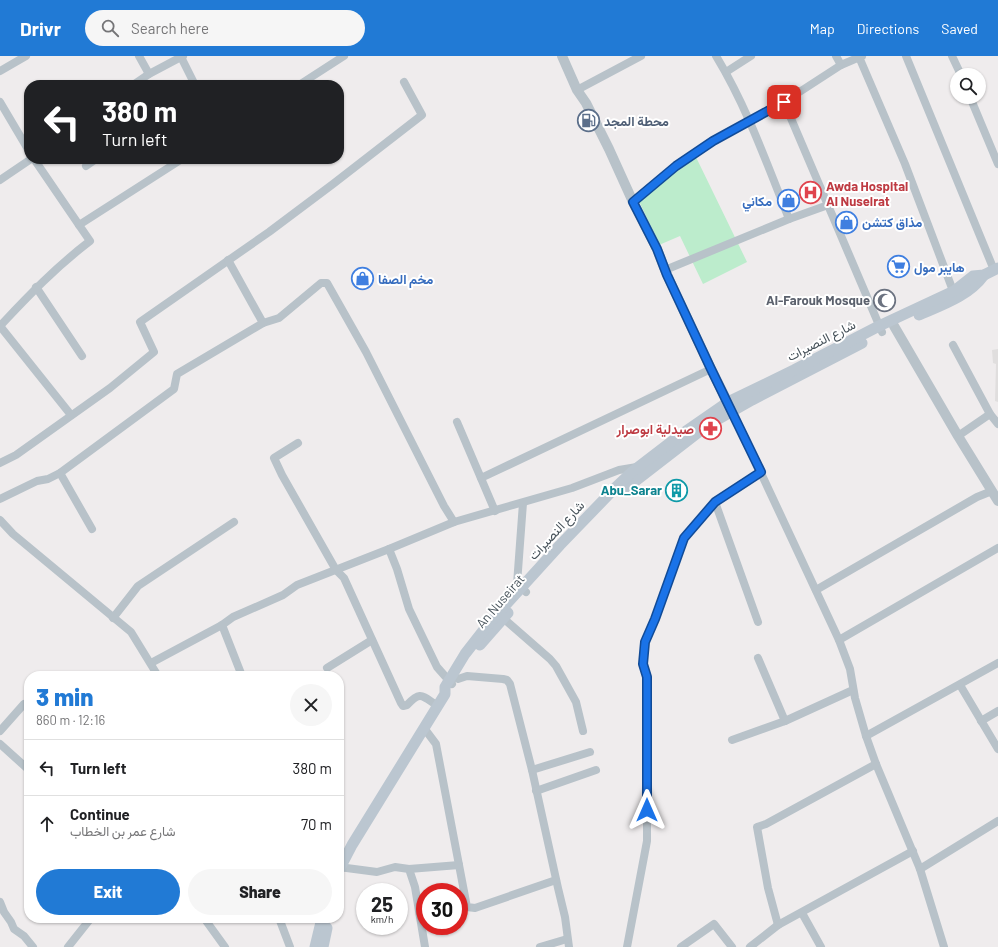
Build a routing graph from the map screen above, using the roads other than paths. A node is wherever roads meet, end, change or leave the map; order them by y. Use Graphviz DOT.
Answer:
graph roads {
  1 [pos="26,56"];
  2 [pos="139,56"];
  3 [pos="182,56"];
  4 [pos="344,56"];
  5 [pos="562,56"];
  6 [pos="641,56"];
  7 [pos="716,56"];
  8 [pos="751,56"];
  9 [pos="836,56"];
  10 [pos="906,56"];
  11 [pos="952,56"];
  12 [pos="860,57"];
  13 [pos="841,65"];
  14 [pos="957,68"];
  15 [pos="0,71"];
  16 [pos="726,72"];
  17 [pos="149,74"];
  18 [pos="140,80"];
  19 [pos="193,80"];
  20 [pos="306,80"];
  21 [pos="404,82"];
  22 [pos="577,90"];
  23 [pos="0,102"];
  24 [pos="784,102"];
  25 [pos="973,104"];
  26 [pos="750,121"];
  27 [pos="24,141"];
  28 [pos="24,164"];
  29 [pos="37,164"];
  30 [pos="89,164"];
  31 [pos="174,164"];
  32 [pos="998,164"];
  33 [pos="86,166"];
  34 [pos="0,180"];
  35 [pos="633,202"];
  36 [pos="828,205"];
  37 [pos="789,220"];
  38 [pos="80,225"];
  39 [pos="228,260"];
  40 [pos="996,269"];
  41 [pos="665,270"];
  42 [pos="36,287"];
  43 [pos="955,295"];
  44 [pos="263,323"];
  45 [pos="0,326"];
  46 [pos="894,326"];
  47 [pos="880,329"];
  48 [pos="953,345"];
  49 [pos="82,356"];
  50 [pos="711,369"];
  51 [pos="730,407"];
  52 [pos="990,414"];
  53 [pos="71,415"];
  54 [pos="457,422"];
  55 [pos="998,424"];
  56 [pos="958,436"];
  57 [pos="298,443"];
  58 [pos="0,463"];
  59 [pos="644,468"];
  60 [pos="761,472"];
  61 [pos="60,473"];
  62 [pos="481,478"];
  63 [pos="992,491"];
  64 [pos="0,500"];
  65 [pos="998,501"];
  66 [pos="715,502"];
  67 [pos="523,503"];
  68 [pos="495,511"];
  69 [pos="0,520"];
  70 [pos="234,522"];
  71 [pos="454,522"];
  72 [pos="92,529"];
  73 [pos="998,548"];
  74 [pos="389,549"];
  75 [pos="336,570"];
  76 [pos="523,590"];
  77 [pos="816,590"];
  78 [pos="113,618"];
  79 [pos="503,618"];
  80 [pos="758,622"];
  81 [pos="222,625"];
  82 [pos="372,640"];
  83 [pos="839,640"];
  84 [pos="758,658"];
  85 [pos="151,663"];
  86 [pos="998,663"];
  87 [pos="327,668"];
  88 [pos="155,671"];
  89 [pos="240,671"];
  90 [pos="453,681"];
  91 [pos="960,685"];
  92 [pos="853,690"];
  93 [pos="24,704"];
  94 [pos="438,706"];
  95 [pos="998,711"];
  96 [pos="785,721"];
  97 [pos="981,721"];
  98 [pos="424,728"];
  99 [pos="0,731"];
  100 [pos="583,731"];
  101 [pos="866,736"];
  102 [pos="732,740"];
  103 [pos="0,744"];
  104 [pos="998,750"];
  105 [pos="590,752"];
  106 [pos="876,764"];
  107 [pos="24,766"];
  108 [pos="532,770"];
  109 [pos="596,770"];
  110 [pos="536,791"];
  111 [pos="998,821"];
  112 [pos="913,851"];
  113 [pos="344,859"];
  114 [pos="459,866"];
  115 [pos="344,868"];
  116 [pos="409,869"];
  117 [pos="920,869"];
  118 [pos="556,880"];
  119 [pos="0,902"];
  120 [pos="802,913"];
  121 [pos="87,923"];
  122 [pos="208,923"];
  123 [pos="281,923"];
  124 [pos="321,923"];
  125 [pos="327,923"];
  126 [pos="778,925"];
  127 [pos="568,943"];
  128 [pos="34,947"];
  129 [pos="68,947"];
  130 [pos="225,947"];
  131 [pos="290,947"];
  132 [pos="315,947"];
  133 [pos="323,947"];
  134 [pos="424,947"];
  135 [pos="540,947"];
  136 [pos="627,947"];
  137 [pos="681,947"];
  138 [pos="732,947"];
  139 [pos="750,947"];
  140 [pos="821,947"];
  141 [pos="944,947"];
  1 -- 15 [label="street"];
  2 -- 17 [label="street"];
  3 -- 17 [label="street"];
  3 -- 19 [label="street"];
  4 -- 20 [label="street"];
  5 -- 22 [label="street"];
  6 -- 22 [label="street"];
  7 -- 16 [label="street"];
  8 -- 16 [label="street"];
  9 -- 13 [label="street"];
  10 -- 40 [label="street"];
  11 -- 14 [label="street"];
  12 -- 13 [label="street"];
  12 -- 43 [label="street"];
  13 -- 24 [label="street"];
  16 -- 26 [label="street"];
  17 -- 18 [label="street"];
  21 -- 39 [label="street"];
  22 -- 35 [label="street"];
  23 -- 27 [label="street"];
  24 -- 26 [label="street"];
  24 -- 36 [label="street"];
  25 -- 32 [label="street"];
  26 -- 35 [label="street"];
  26 -- 37 [label="street"];
  28 -- 34 [label="street"];
  29 -- 38 [label="street"];
  30 -- 33 [label="street"];
  31 -- 38 [label="street"];
  35 -- 41 [label="street"];
  36 -- 37 [label="street"];
  36 -- 47 [label="street"];
  37 -- 41 [label="street"];
  38 -- 42 [label="street"];
  39 -- 44 [label="street"];
  39 -- 53 [label="street"];
  40 -- 43 [label="main road, شارع النصيرات"];
  41 -- 50 [label="street"];
  42 -- 45 [label="street"];
  42 -- 49 [label="street"];
  43 -- 46 [label="main road, شارع النصيرات"];
  43 -- 47 [label="main road, شارع النصيرات"];
  44 -- 61 [label="street"];
  44 -- 71 [label="street"];
  45 -- 53 [label="street"];
  46 -- 47 [label="main road, شارع النصيرات"];
  46 -- 56 [label="street"];
  47 -- 51 [label="main road, شارع النصيرات"];
  48 -- 52 [label="street"];
  50 -- 51 [label="street"];
  50 -- 62 [label="street"];
  51 -- 59 [label="main road, An Nuseirat"];
  51 -- 60 [label="street"];
  52 -- 55 [label="street"];
  52 -- 56 [label="street"];
  53 -- 58 [label="street"];
  54 -- 62 [label="street"];
  56 -- 63 [label="street"];
  57 -- 75 [label="street"];
  59 -- 67 [label="street"];
  59 -- 76 [label="main road, An Nuseirat"];
  60 -- 66 [label="street"];
  60 -- 77 [label="street"];
  61 -- 64 [label="street"];
  61 -- 72 [label="street"];
  62 -- 68 [label="street"];
  63 -- 65 [label="street"];
  63 -- 77 [label="street"];
  66 -- 80 [label="street"];
  66 -- 136 [label="street"];
  67 -- 68 [label="street"];
  67 -- 76 [label="street"];
  68 -- 71 [label="street"];
  69 -- 78 [label="street"];
  70 -- 78 [label="street"];
  71 -- 74 [label="street"];
  73 -- 83 [label="street"];
  74 -- 75 [label="street"];
  74 -- 90 [label="street"];
  75 -- 81 [label="street"];
  75 -- 82 [label="street"];
  76 -- 79 [label="main road, An Nuseirat"];
  76 -- 90 [label="main road"];
  77 -- 83 [label="street"];
  78 -- 85 [label="street"];
  79 -- 90 [label="main road, An Nuseirat"];
  79 -- 100 [label="street"];
  81 -- 85 [label="street"];
  81 -- 89 [label="street"];
  82 -- 87 [label="street"];
  82 -- 94 [label="street"];
  83 -- 92 [label="street"];
  84 -- 96 [label="street"];
  85 -- 88 [label="street"];
  86 -- 91 [label="street"];
  90 -- 94 [label="main road, An Nuseirat"];
  90 -- 108 [label="street"];
  91 -- 97 [label="street"];
  91 -- 101 [label="street"];
  92 -- 96 [label="street"];
  92 -- 101 [label="street"];
  93 -- 99 [label="street"];
  94 -- 98 [label="main road"];
  95 -- 97 [label="street"];
  96 -- 102 [label="street"];
  97 -- 104 [label="street"];
  98 -- 113 [label="main road"];
  98 -- 114 [label="street"];
  101 -- 106 [label="street"];
  103 -- 107 [label="street"];
  105 -- 108 [label="street"];
  106 -- 112 [label="street"];
  106 -- 126 [label="street"];
  108 -- 110 [label="street"];
  109 -- 110 [label="street"];
  110 -- 118 [label="street"];
  111 -- 117 [label="street"];
  112 -- 117 [label="street"];
  112 -- 120 [label="street"];
  114 -- 116 [label="street"];
  114 -- 118 [label="street"];
  115 -- 116 [label="street"];
  116 -- 134 [label="street"];
  117 -- 141 [label="street"];
  118 -- 127 [label="street"];
  119 -- 128 [label="street"];
  120 -- 126 [label="street"];
  120 -- 140 [label="street"];
  121 -- 129 [label="street"];
  122 -- 130 [label="street"];
  123 -- 131 [label="street"];
  124 -- 132 [label="main road"];
  125 -- 133 [label="main road"];
  126 -- 139 [label="street"];
  127 -- 135 [label="street"];
  137 -- 138 [label="street"];
}
